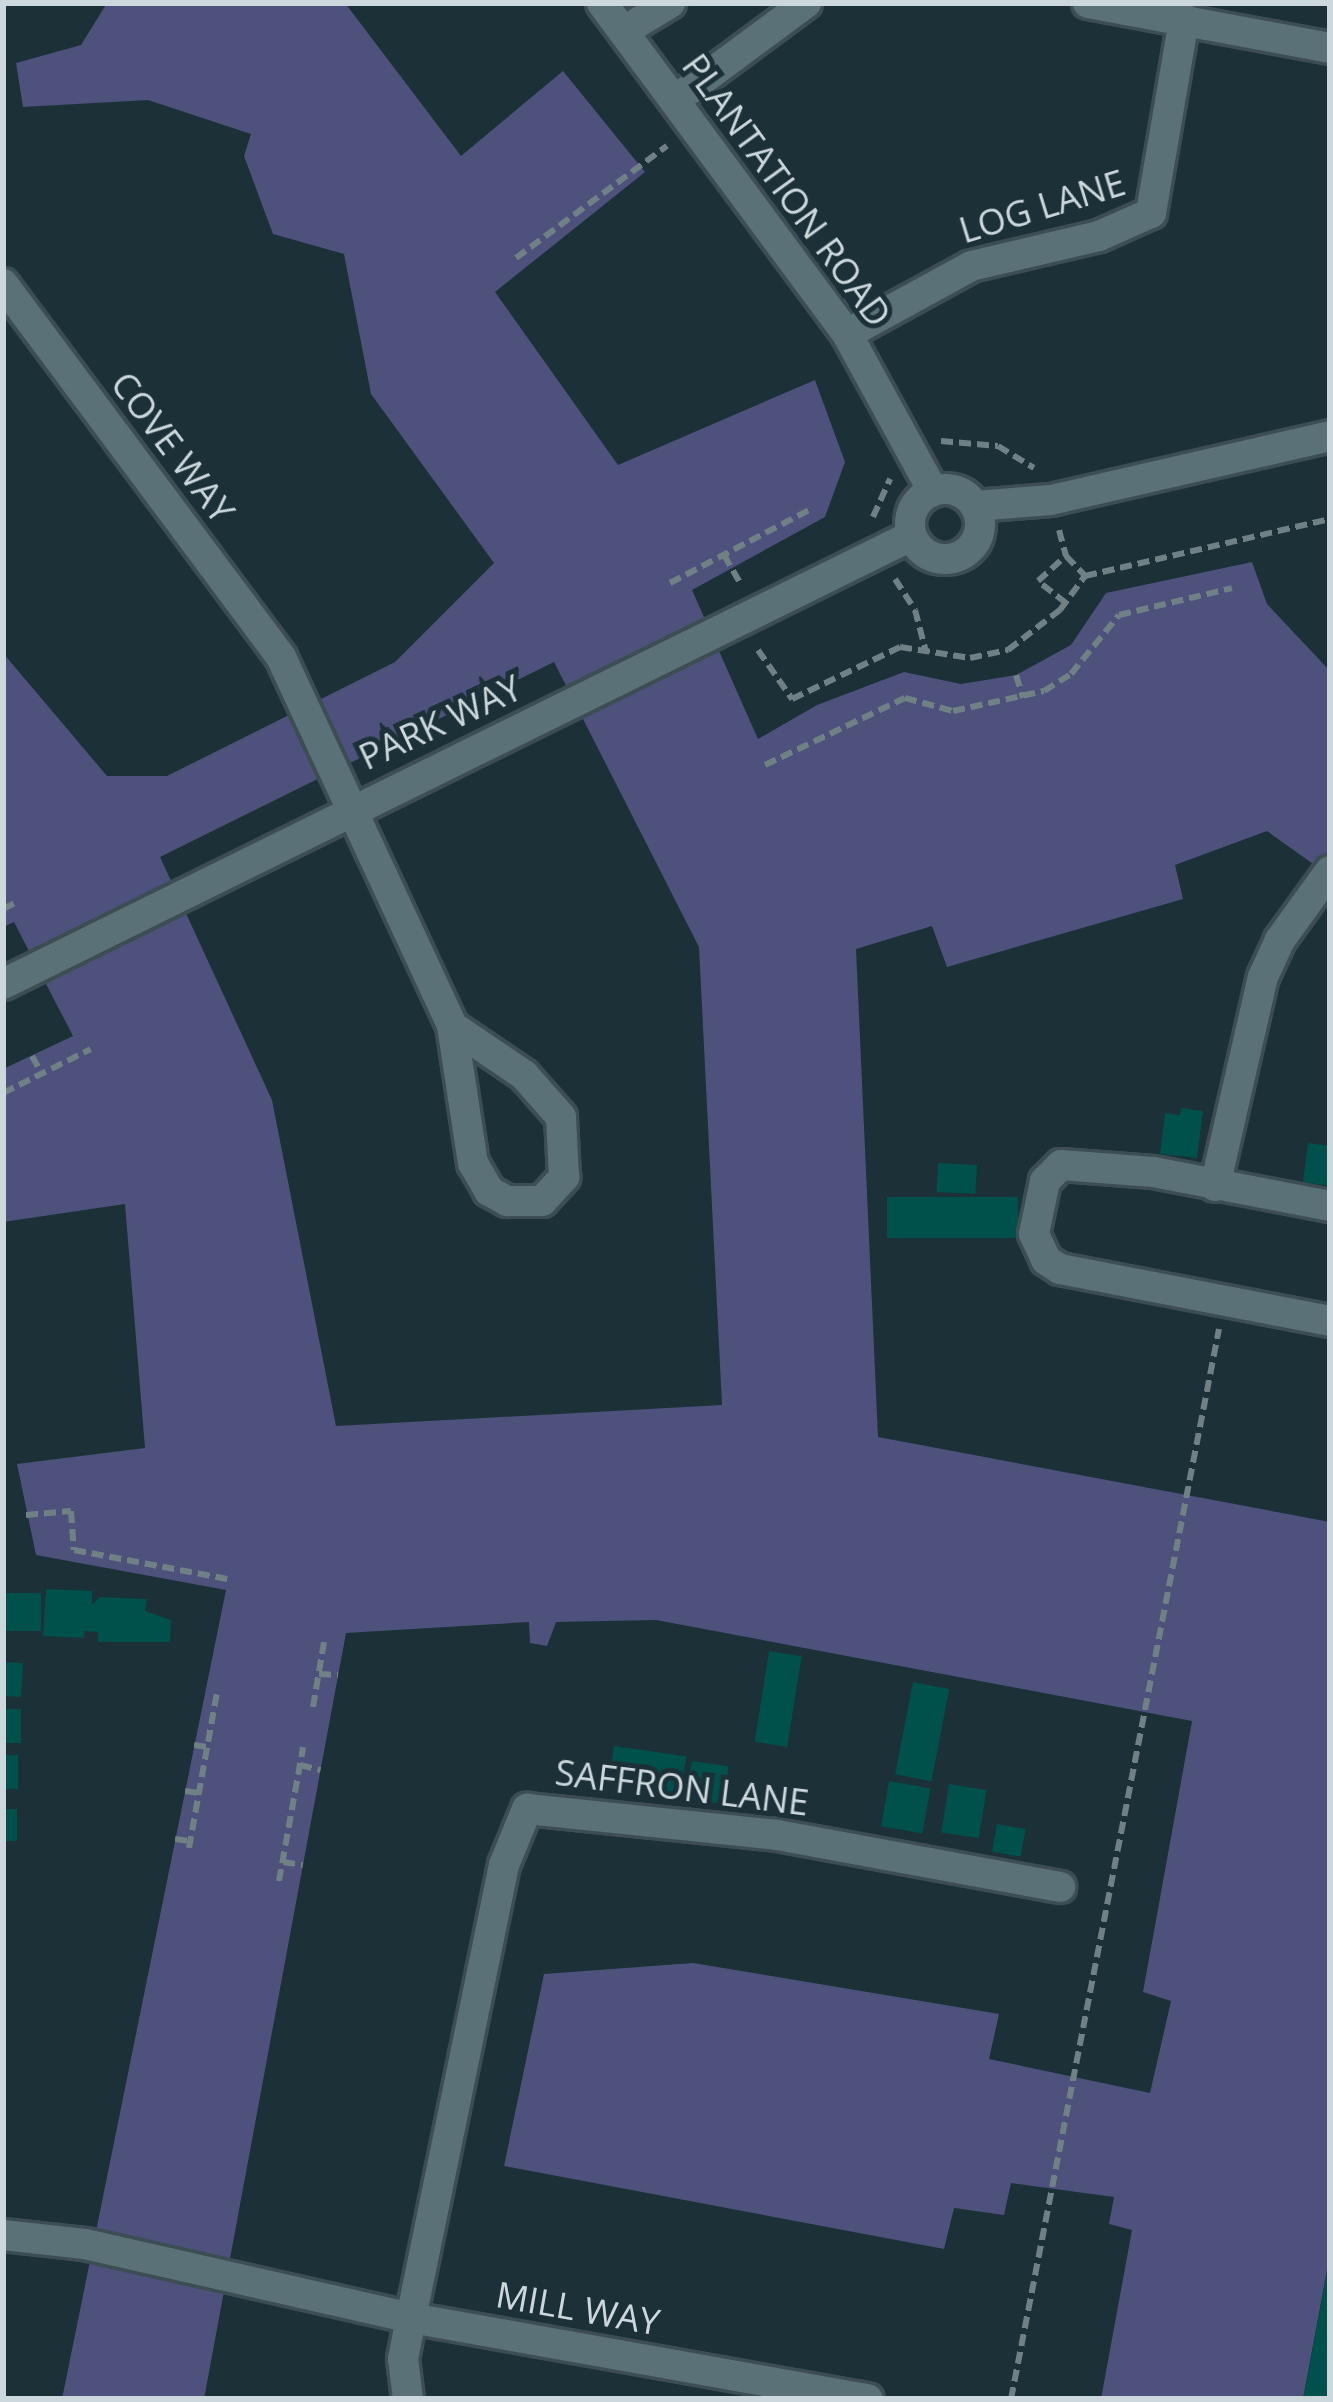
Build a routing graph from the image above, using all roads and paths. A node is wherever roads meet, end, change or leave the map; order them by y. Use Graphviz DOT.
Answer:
graph roads {
  1 [pos="602,3"];
  2 [pos="670,3"];
  3 [pos="806,3"];
  4 [pos="1088,3"];
  5 [pos="1184,19"];
  6 [pos="624,31"];
  7 [pos="1330,48"];
  8 [pos="675,100"];
  9 [pos="647,161"];
  10 [pos="516,258"];
  11 [pos="3,284"];
  12 [pos="847,334"];
  13 [pos="1330,436"];
  14 [pos="933,491"];
  15 [pos="975,506"];
  16 [pos="809,510"];
  17 [pos="1330,519"];
  18 [pos="911,536"];
  19 [pos="876,550"];
  20 [pos="724,555"];
  21 [pos="1085,576"];
  22 [pos="670,583"];
  23 [pos="1232,588"];
  24 [pos="1066,603"];
  25 [pos="737,620"];
  26 [pos="926,652"];
  27 [pos="1016,675"];
  28 [pos="1023,698"];
  29 [pos="765,765"];
  30 [pos="346,794"];
  31 [pos="1330,871"];
  32 [pos="15,903"];
  33 [pos="3,909"];
  34 [pos="3,984"];
  35 [pos="452,1026"];
  36 [pos="91,1049"];
  37 [pos="32,1056"];
  38 [pos="42,1074"];
  39 [pos="3,1093"];
  40 [pos="1215,1186"];
  41 [pos="1330,1206"];
  42 [pos="1225,1302"];
  43 [pos="1330,1321"];
  44 [pos="26,1515"];
  45 [pos="227,1579"];
  46 [pos="324,1642"];
  47 [pos="319,1674"];
  48 [pos="338,1675"];
  49 [pos="217,1693"];
  50 [pos="313,1707"];
  51 [pos="194,1744"];
  52 [pos="207,1747"];
  53 [pos="303,1747"];
  54 [pos="300,1765"];
  55 [pos="320,1770"];
  56 [pos="185,1791"];
  57 [pos="199,1793"];
  58 [pos="176,1839"];
  59 [pos="283,1862"];
  60 [pos="303,1865"];
  61 [pos="279,1881"];
  62 [pos="1060,1887"];
  63 [pos="3,2235"];
  64 [pos="411,2318"];
  65 [pos="730,2387"];
  66 [pos="408,2399"];
  67 [pos="868,2399"];
  68 [pos="1011,2399"];
  1 -- 6 [label="street, PLANTATION ROAD"];
  2 -- 6 [label="street"];
  3 -- 8 [label="street"];
  4 -- 5 [label="street"];
  5 -- 7 [label="street"];
  5 -- 12 [label="street, LOG LANE"];
  6 -- 8 [label="street, PLANTATION ROAD"];
  8 -- 12 [label="street, PLANTATION ROAD"];
  9 -- 10 [label="path"];
  11 -- 30 [label="street, COVE WAY"];
  12 -- 14 [label="street, PLANTATION ROAD"];
  13 -- 15 [label="street"];
  14 -- 15 [label="street"];
  14 -- 18 [label="street"];
  15 -- 18 [label="street"];
  16 -- 20 [label="path"];
  17 -- 21 [label="path"];
  18 -- 19 [label="street, PARK WAY"];
  19 -- 25 [label="street, PARK WAY"];
  19 -- 26 [label="path"];
  20 -- 22 [label="path"];
  20 -- 25 [label="path"];
  21 -- 24 [label="path"];
  21 -- 24 [label="path"];
  23 -- 28 [label="path"];
  24 -- 26 [label="path"];
  25 -- 26 [label="path"];
  25 -- 30 [label="street, PARK WAY"];
  27 -- 28 [label="path"];
  28 -- 29 [label="path"];
  30 -- 34 [label="street, PARK WAY"];
  30 -- 35 [label="street, COVE WAY"];
  31 -- 40 [label="street"];
  32 -- 33 [label="path"];
  35 -- 35 [label="street"];
  36 -- 38 [label="path"];
  37 -- 38 [label="path"];
  38 -- 39 [label="path"];
  40 -- 41 [label="street"];
  40 -- 42 [label="street"];
  42 -- 43 [label="street"];
  42 -- 68 [label="path"];
  44 -- 45 [label="path"];
  46 -- 47 [label="path"];
  47 -- 48 [label="path"];
  47 -- 50 [label="path"];
  49 -- 52 [label="path"];
  51 -- 52 [label="path"];
  52 -- 57 [label="path"];
  53 -- 54 [label="path"];
  54 -- 55 [label="path"];
  54 -- 59 [label="path"];
  56 -- 57 [label="path"];
  57 -- 58 [label="path"];
  59 -- 60 [label="path"];
  59 -- 61 [label="path"];
  62 -- 64 [label="street, SAFFRON LANE"];
  63 -- 64 [label="street, MILL WAY"];
  64 -- 65 [label="street, MILL WAY"];
  64 -- 66 [label="street"];
  65 -- 67 [label="street, MILL WAY"];
}
